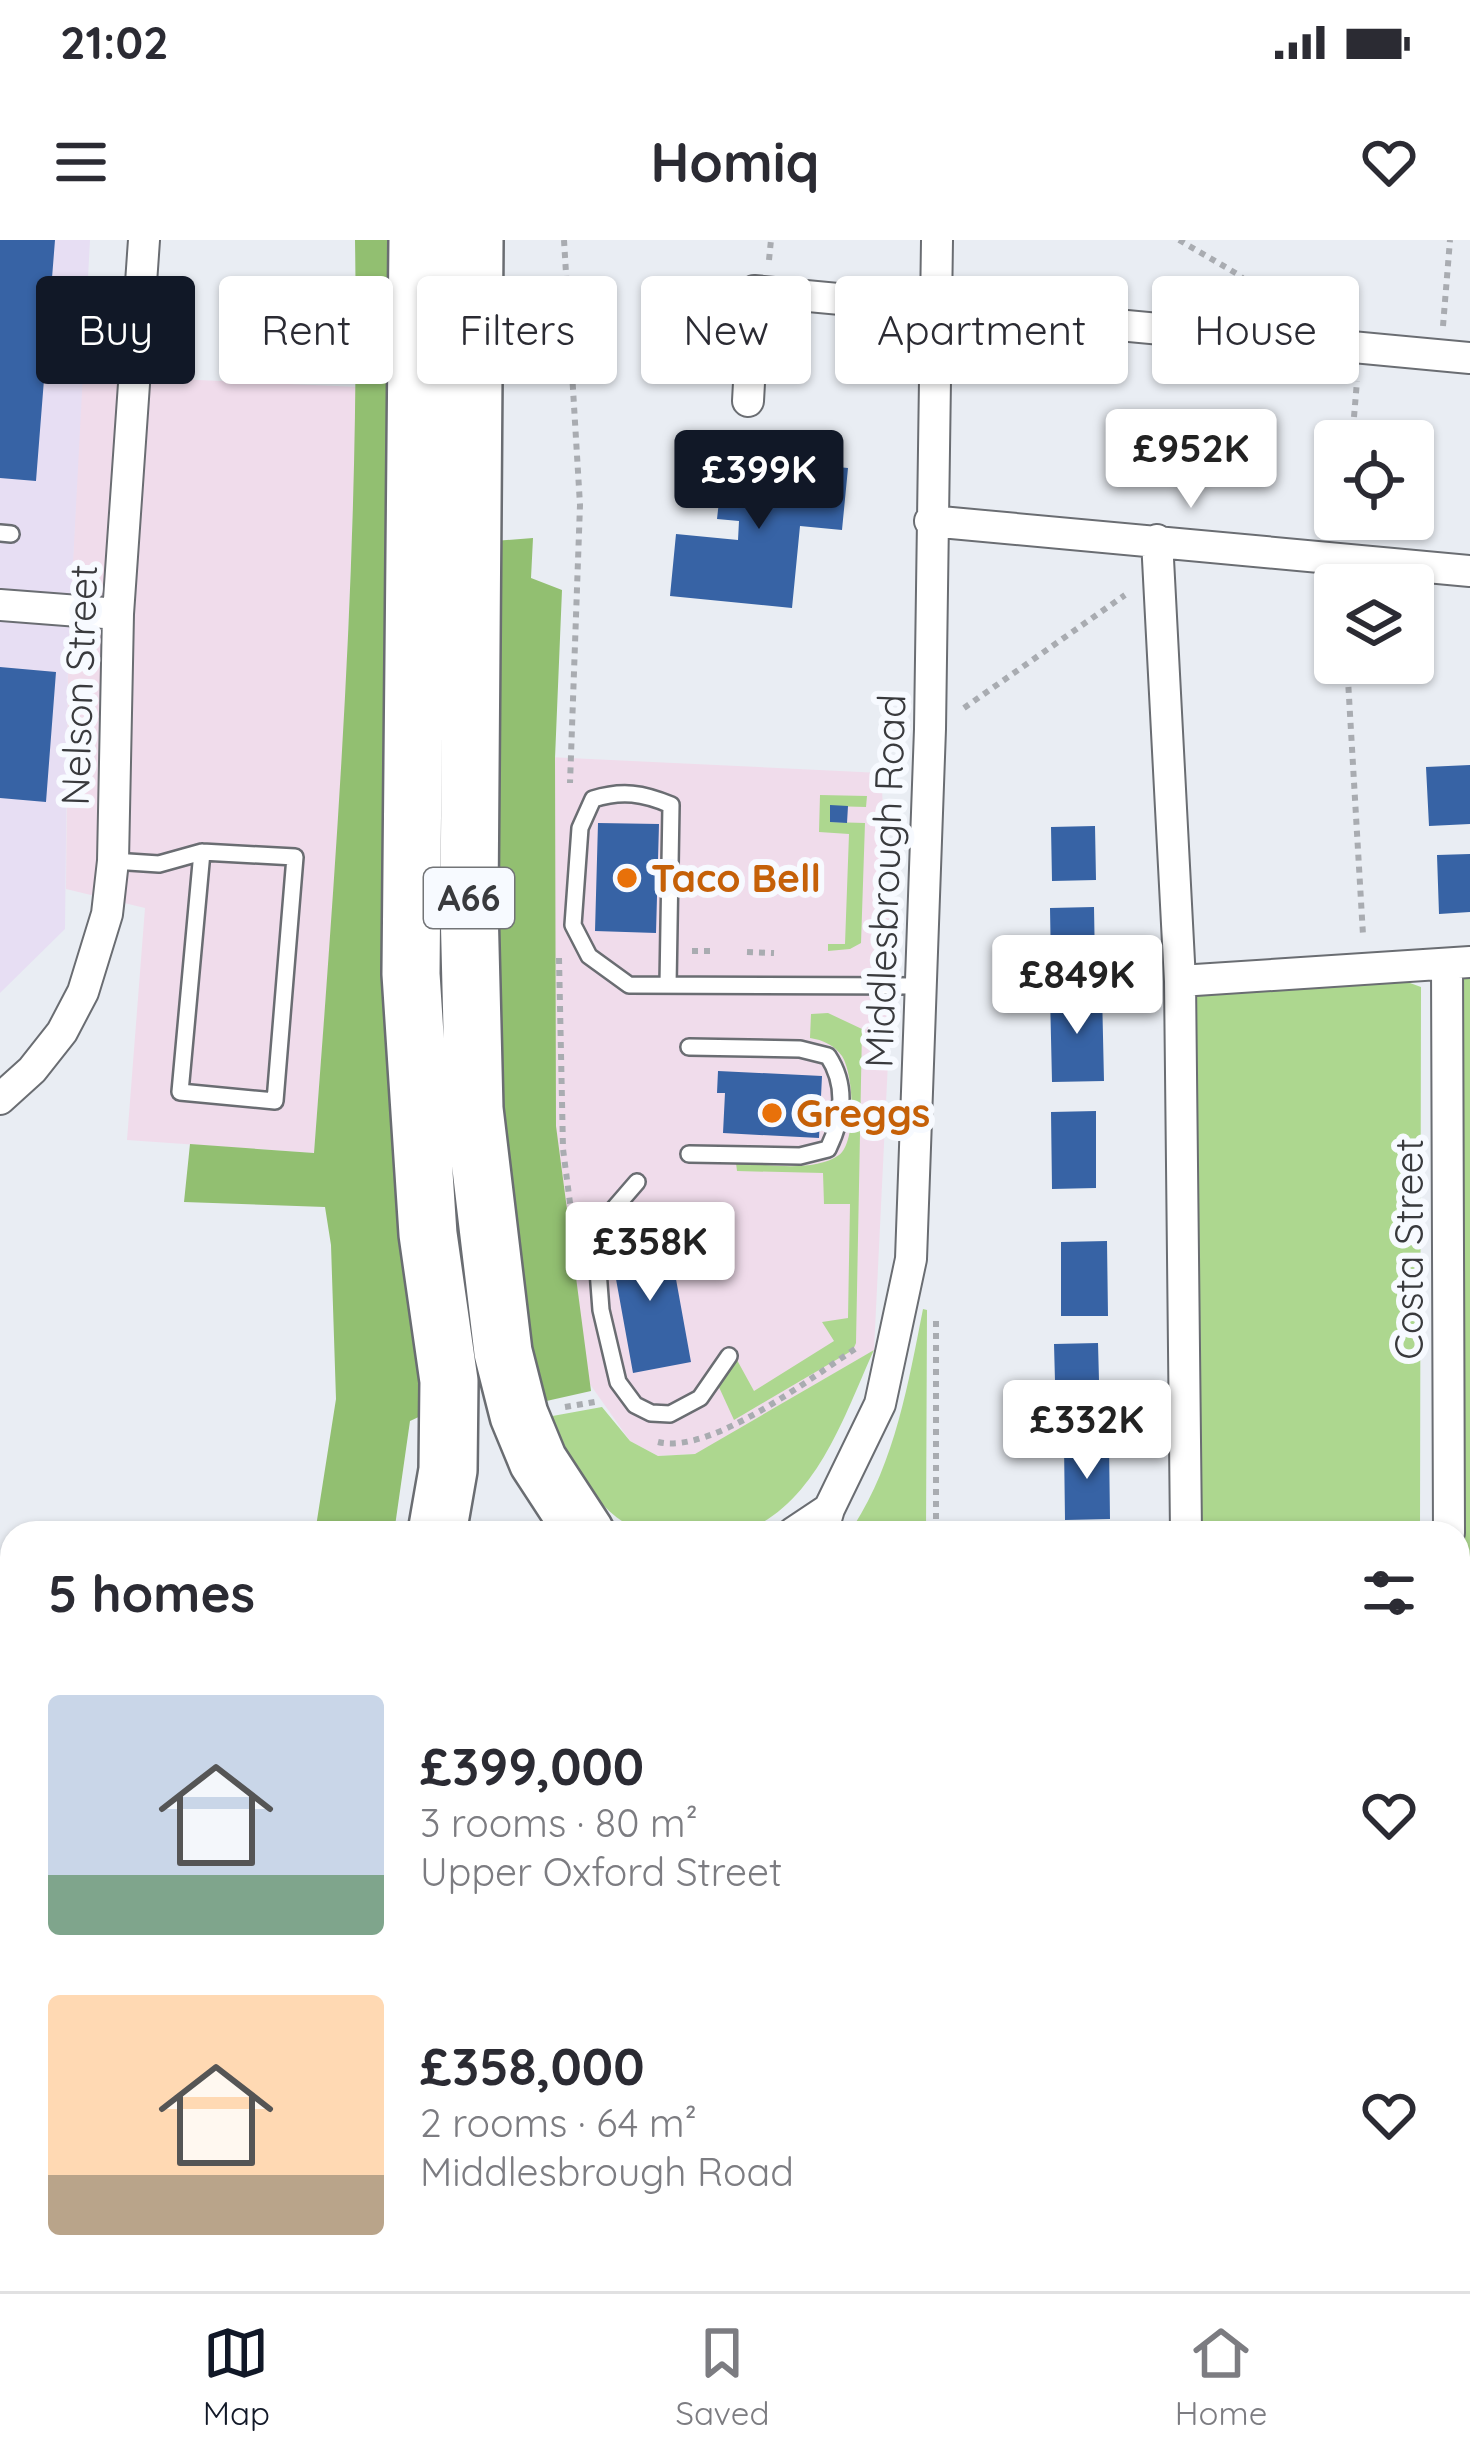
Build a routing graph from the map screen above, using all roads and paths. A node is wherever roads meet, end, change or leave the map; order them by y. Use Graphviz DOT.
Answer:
graph roads {
  1 [pos="144,240"];
  2 [pos="418,240"];
  3 [pos="475,240"];
  4 [pos="564,240"];
  5 [pos="937,240"];
  6 [pos="1179,240"];
  7 [pos="1450,240"];
  8 [pos="936,276"];
  9 [pos="1240,276"];
  10 [pos="835,299"];
  11 [pos="1360,348"];
  12 [pos="1455,357"];
  13 [pos="934,384"];
  14 [pos="748,400"];
  15 [pos="1354,420"];
  16 [pos="930,521"];
  17 [pos="1156,540"];
  18 [pos="1458,570"];
  19 [pos="1160,589"];
  20 [pos="0,605"];
  21 [pos="118,614"];
  22 [pos="1348,684"];
  23 [pos="930,729"];
  24 [pos="570,783"];
  25 [pos="202,853"];
  26 [pos="113,861"];
  27 [pos="747,952"];
  28 [pos="560,953"];
  29 [pos="774,953"];
  30 [pos="1458,963"];
  31 [pos="1364,970"];
  32 [pos="1180,981"];
  33 [pos="668,985"];
  34 [pos="921,986"];
  35 [pos="689,1047"];
  36 [pos="0,1099"];
  37 [pos="689,1154"];
  38 [pos="637,1182"];
  39 [pos="574,1232"];
  40 [pos="902,1312"];
  41 [pos="729,1356"];
  42 [pos="646,1434"];
  43 [pos="438,1521"];
  44 [pos="577,1521"];
  45 [pos="825,1521"];
  46 [pos="936,1521"];
  47 [pos="1186,1521"];
  48 [pos="1449,1521"];
  1 -- 21 [label="street, Nelson Street"];
  2 -- 43 [label="highway, A66"];
  3 -- 44 [label="highway, A66"];
  4 -- 24 [label="path"];
  5 -- 8 [label="street, Middlesbrough Road"];
  6 -- 9 [label="path"];
  7 -- 12 [label="path"];
  10 -- 14 [label="street"];
  11 -- 12 [label="street"];
  11 -- 15 [label="path"];
  13 -- 16 [label="street, Middlesbrough Road"];
  16 -- 17 [label="street"];
  16 -- 23 [label="street, Middlesbrough Road"];
  17 -- 18 [label="street"];
  17 -- 19 [label="street"];
  19 -- 23 [label="path"];
  19 -- 32 [label="street"];
  20 -- 21 [label="street"];
  21 -- 26 [label="street, Nelson Street"];
  22 -- 31 [label="path"];
  23 -- 34 [label="street, Middlesbrough Road"];
  25 -- 25 [label="lane"];
  25 -- 26 [label="lane"];
  26 -- 36 [label="street, Nelson Street"];
  27 -- 29 [label="path"];
  28 -- 39 [label="path"];
  30 -- 31 [label="street"];
  30 -- 48 [label="street, Costa Street"];
  31 -- 32 [label="street"];
  32 -- 47 [label="street"];
  33 -- 33 [label="lane"];
  33 -- 34 [label="lane"];
  34 -- 40 [label="street, Middlesbrough Road"];
  35 -- 37 [label="lane"];
  38 -- 41 [label="lane"];
  40 -- 42 [label="path"];
  40 -- 45 [label="street, Middlesbrough Road"];
  40 -- 46 [label="path"];
}
